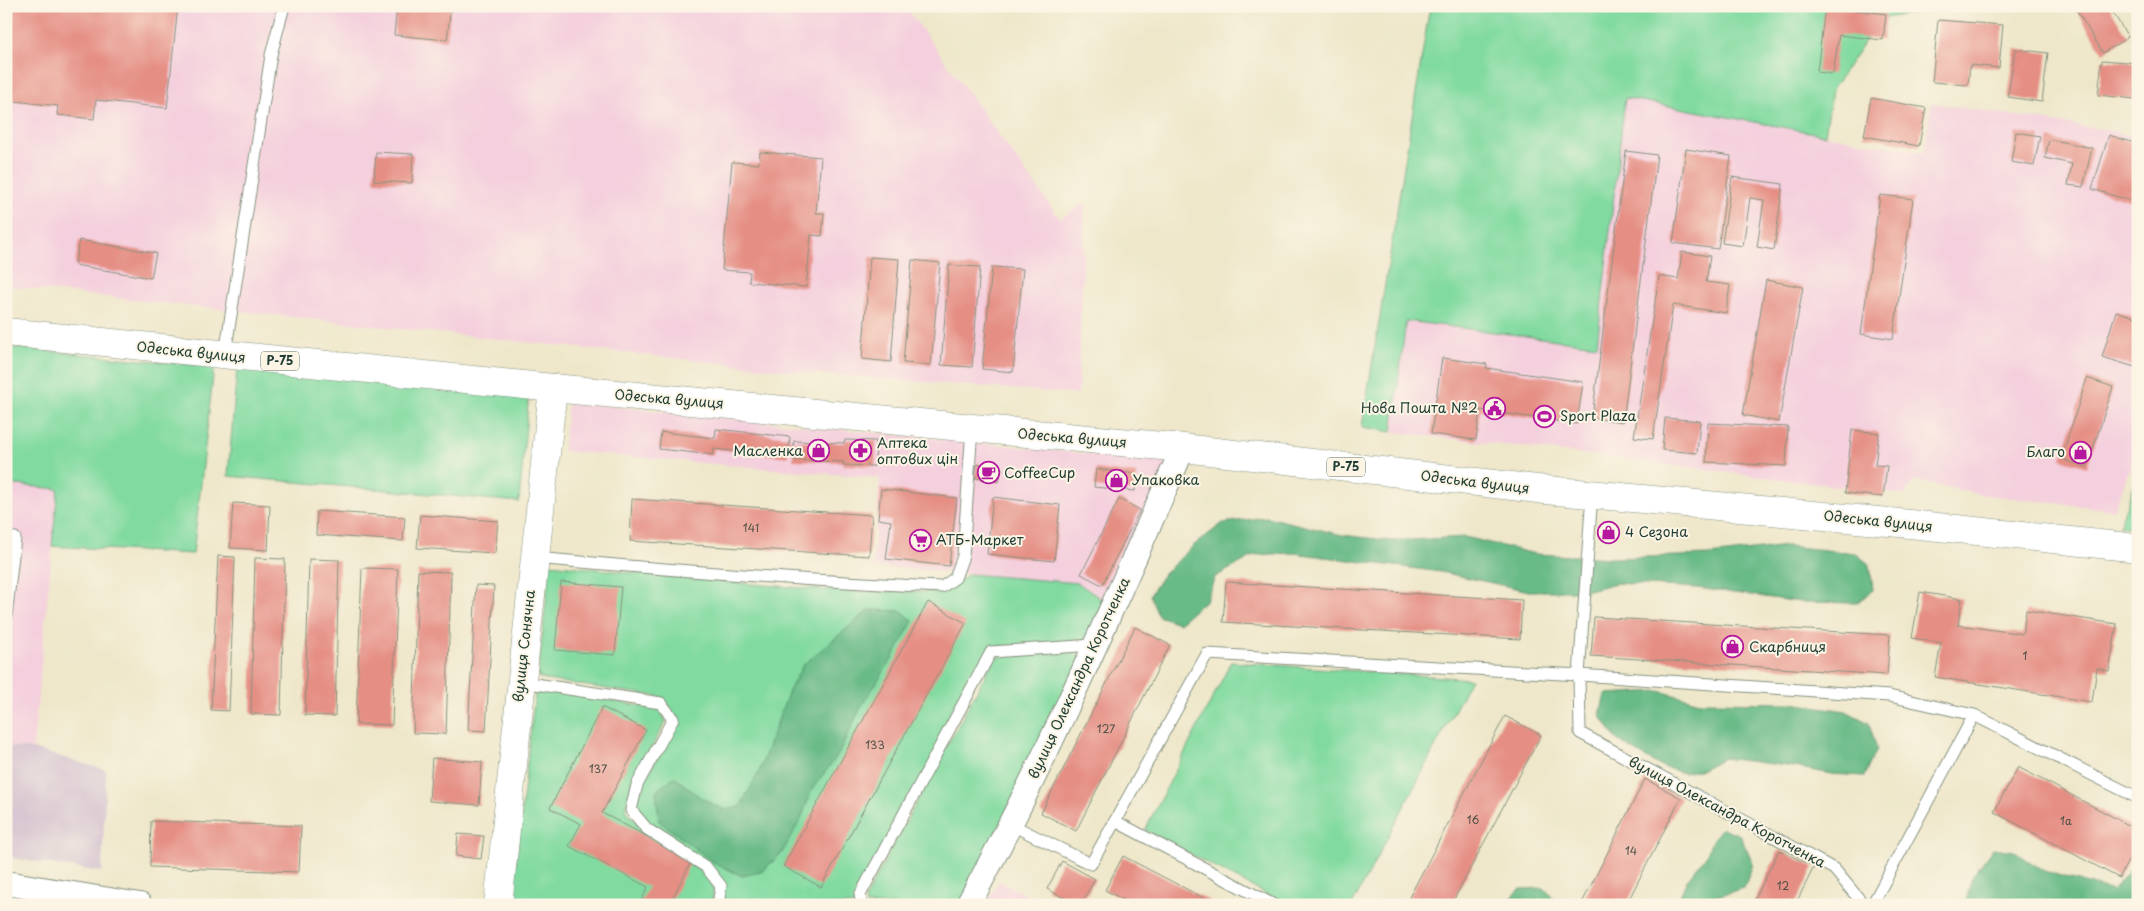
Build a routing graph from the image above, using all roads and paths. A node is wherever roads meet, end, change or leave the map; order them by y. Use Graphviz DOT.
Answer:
graph roads {
  1 [pos="284,6"];
  2 [pos="6,332"];
  3 [pos="224,355"];
  4 [pos="553,388"];
  5 [pos="972,428"];
  6 [pos="1183,448"];
  7 [pos="1592,494"];
  8 [pos="6,537"];
  9 [pos="2138,548"];
  10 [pos="534,558"];
  11 [pos="6,617"];
  12 [pos="1094,645"];
  13 [pos="1578,675"];
  14 [pos="520,682"];
  15 [pos="1974,715"];
  16 [pos="2138,798"];
  17 [pos="1115,821"];
  18 [pos="1010,824"];
  19 [pos="6,883"];
  20 [pos="140,905"];
  21 [pos="498,905"];
  22 [pos="718,905"];
  23 [pos="862,905"];
  24 [pos="968,905"];
  25 [pos="1274,905"];
  26 [pos="1864,905"];
  27 [pos="1872,905"];
  1 -- 3 [label="lane"];
  2 -- 3 [label="main road, Одеська вулиця / Р-75"];
  3 -- 4 [label="main road, Одеська вулиця / Р-75"];
  4 -- 5 [label="main road, Одеська вулиця / Р-75"];
  4 -- 10 [label="main road, вулиця Сонячна"];
  5 -- 6 [label="main road, Одеська вулиця / Р-75"];
  5 -- 10 [label="lane"];
  6 -- 7 [label="main road, Одеська вулиця / Р-75"];
  6 -- 12 [label="street, вулиця Олександра Коротченка"];
  7 -- 9 [label="main road, Одеська вулиця / Р-75"];
  7 -- 13 [label="lane"];
  8 -- 11 [label="lane"];
  10 -- 14 [label="main road, вулиця Сонячна"];
  12 -- 18 [label="street, вулиця Олександра Коротченка"];
  12 -- 23 [label="lane"];
  13 -- 15 [label="lane"];
  13 -- 17 [label="lane"];
  13 -- 26 [label="lane, вулиця Олександра Коротченка"];
  14 -- 21 [label="main road, вулиця Сонячна"];
  14 -- 22 [label="lane"];
  15 -- 16 [label="lane"];
  15 -- 27 [label="lane"];
  17 -- 18 [label="lane"];
  17 -- 25 [label="lane"];
  18 -- 24 [label="street, вулиця Олександра Коротченка"];
  19 -- 20 [label="street"];
}
